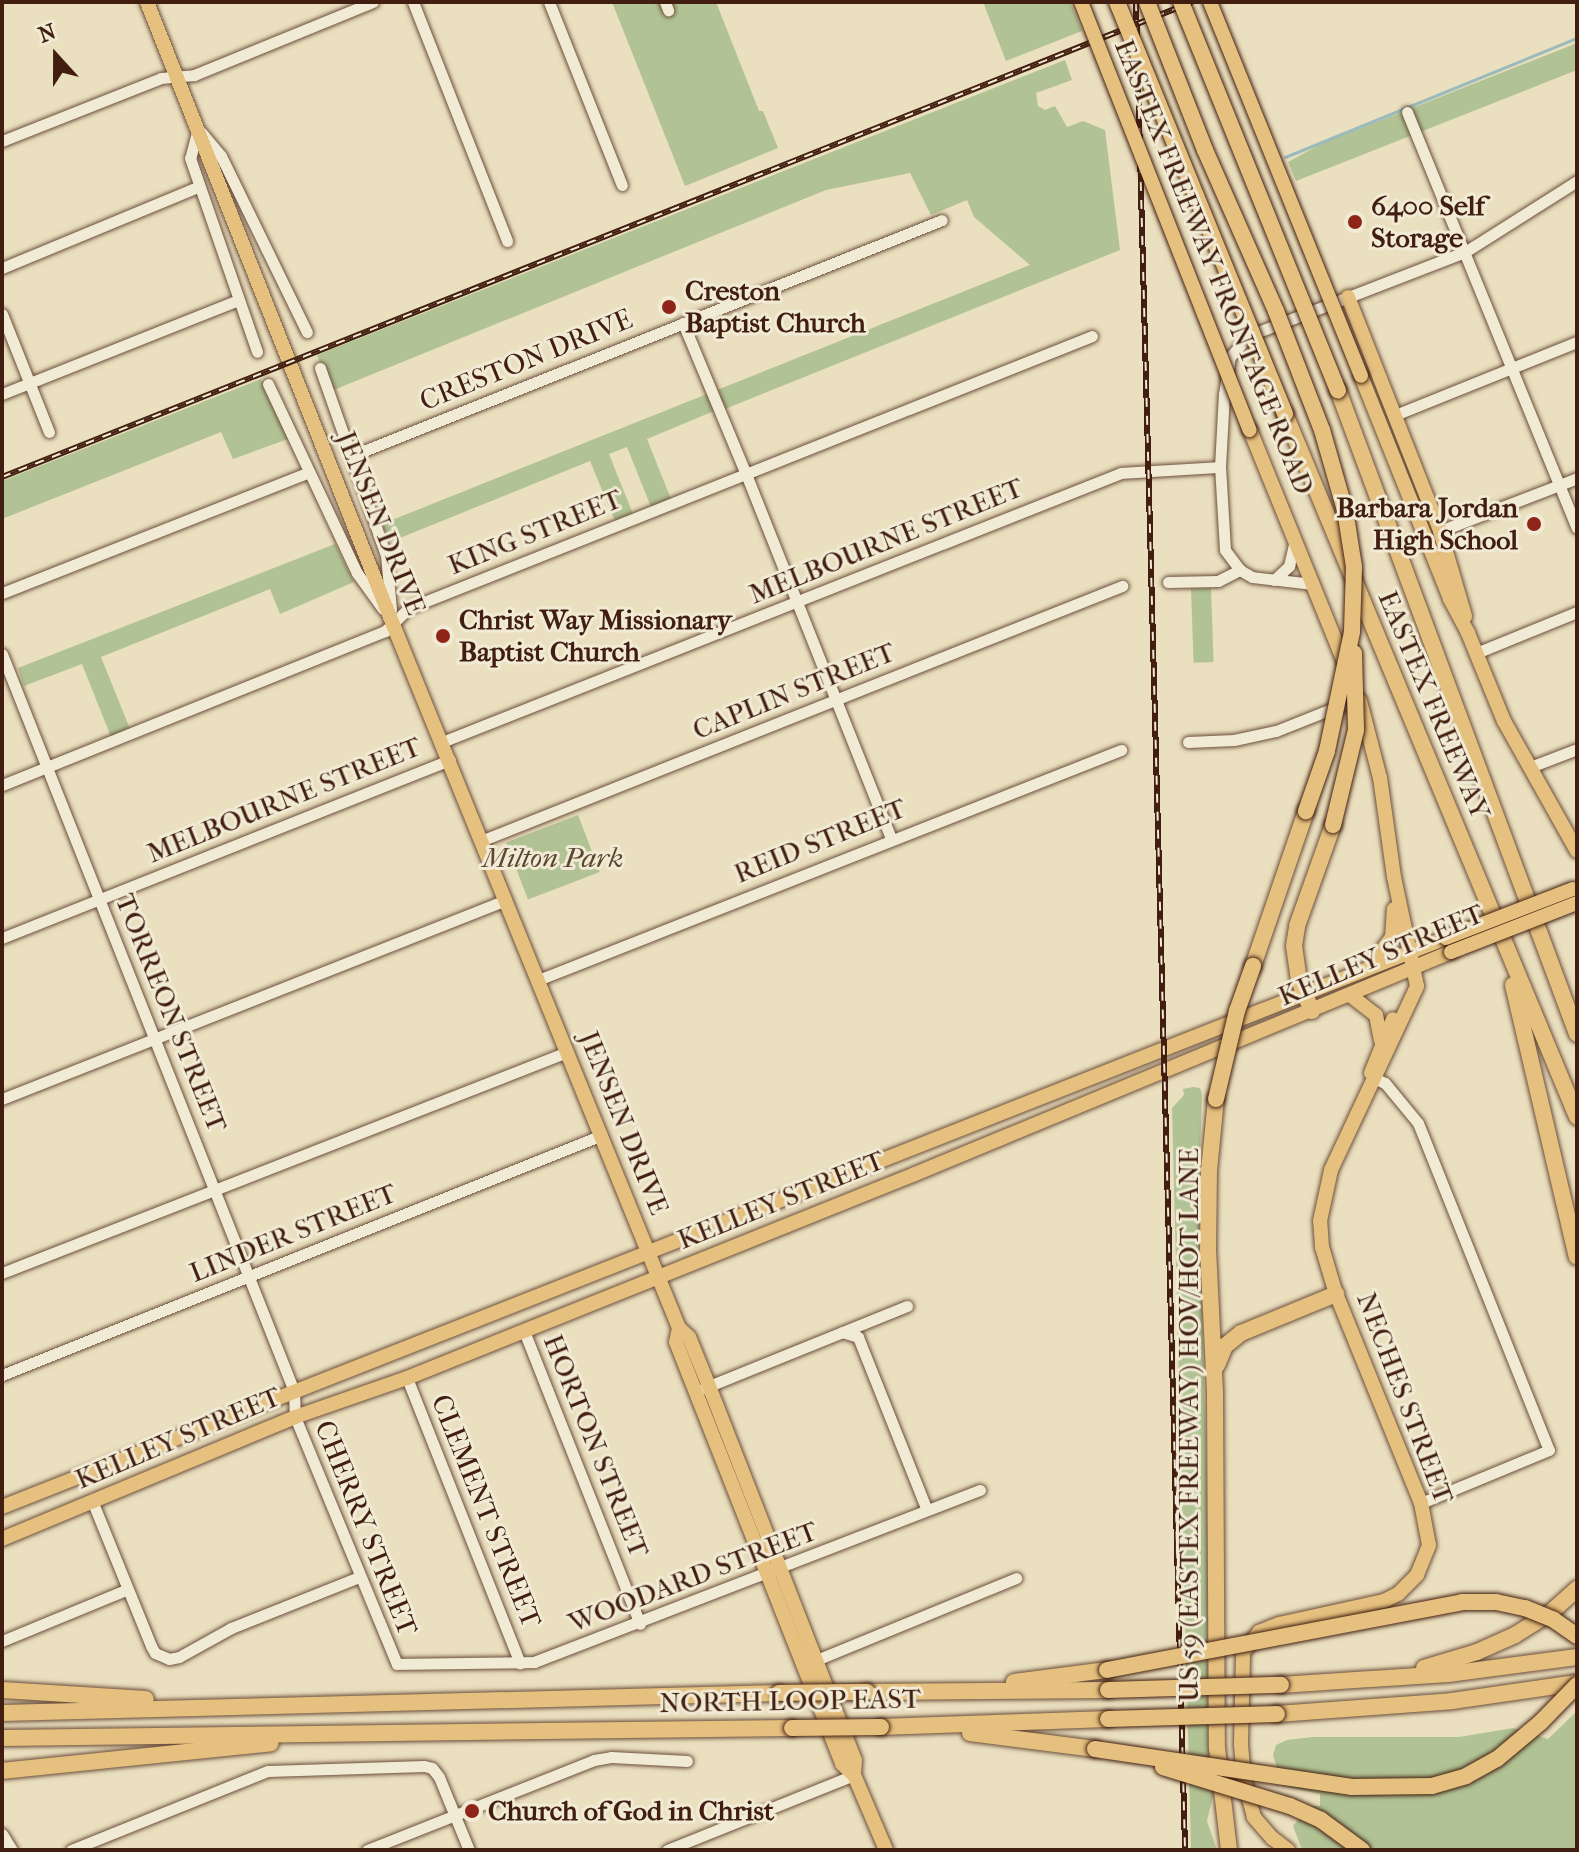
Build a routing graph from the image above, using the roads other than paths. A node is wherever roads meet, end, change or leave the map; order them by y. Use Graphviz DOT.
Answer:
graph roads {
  1 [pos="147,2"];
  2 [pos="373,2"];
  3 [pos="413,2"];
  4 [pos="549,2"];
  5 [pos="1081,2"];
  6 [pos="1117,2"];
  7 [pos="1147,2"];
  8 [pos="1181,2"];
  9 [pos="1210,2"];
  10 [pos="177,78"];
  11 [pos="1407,112"];
  12 [pos="198,129"];
  13 [pos="2,141"];
  14 [pos="1577,181"];
  15 [pos="622,185"];
  16 [pos="198,187"];
  17 [pos="942,220"];
  18 [pos="507,241"];
  19 [pos="1465,252"];
  20 [pos="2,268"];
  21 [pos="1348,297"];
  22 [pos="238,300"];
  23 [pos="2,314"];
  24 [pos="683,323"];
  25 [pos="307,332"];
  26 [pos="1092,336"];
  27 [pos="1577,342"];
  28 [pos="257,352"];
  29 [pos="320,368"];
  30 [pos="1511,368"];
  31 [pos="30,382"];
  32 [pos="268,384"];
  33 [pos="2,394"];
  34 [pos="1395,415"];
  35 [pos="49,432"];
  36 [pos="351,456"];
  37 [pos="1220,467"];
  38 [pos="309,472"];
  39 [pos="746,474"];
  40 [pos="1577,478"];
  41 [pos="1560,485"];
  42 [pos="1577,528"];
  43 [pos="1440,531"];
  44 [pos="1295,540"];
  45 [pos="1240,570"];
  46 [pos="1274,580"];
  47 [pos="1168,582"];
  48 [pos="1313,584"];
  49 [pos="1122,586"];
  50 [pos="2,593"];
  51 [pos="796,602"];
  52 [pos="1577,612"];
  53 [pos="392,622"];
  54 [pos="1352,632"];
  55 [pos="1468,633"];
  56 [pos="1476,653"];
  57 [pos="2,654"];
  58 [pos="1359,698"];
  59 [pos="836,701"];
  60 [pos="442,742"];
  61 [pos="1188,742"];
  62 [pos="1577,749"];
  63 [pos="1121,750"];
  64 [pos="450,760"];
  65 [pos="1533,766"];
  66 [pos="47,767"];
  67 [pos="2,785"];
  68 [pos="891,839"];
  69 [pos="483,840"];
  70 [pos="1577,851"];
  71 [pos="1394,877"];
  72 [pos="1483,893"];
  73 [pos="1576,893"];
  74 [pos="99,899"];
  75 [pos="506,900"];
  76 [pos="2,938"];
  77 [pos="1412,959"];
  78 [pos="1367,969"];
  79 [pos="538,980"];
  80 [pos="1304,994"];
  81 [pos="1350,995"];
  82 [pos="1565,1004"];
  83 [pos="1312,1011"];
  84 [pos="1577,1026"];
  85 [pos="1577,1034"];
  86 [pos="153,1037"];
  87 [pos="1380,1045"];
  88 [pos="567,1052"];
  89 [pos="1372,1077"];
  90 [pos="2,1099"];
  91 [pos="1577,1117"];
  92 [pos="602,1135"];
  93 [pos="214,1189"];
  94 [pos="648,1250"];
  95 [pos="1577,1257"];
  96 [pos="2,1273"];
  97 [pos="249,1276"];
  98 [pos="659,1277"];
  99 [pos="1336,1294"];
  100 [pos="907,1306"];
  101 [pos="524,1331"];
  102 [pos="840,1332"];
  103 [pos="1214,1374"];
  104 [pos="2,1375"];
  105 [pos="407,1378"];
  106 [pos="702,1388"];
  107 [pos="294,1391"];
  108 [pos="295,1417"];
  109 [pos="980,1490"];
  110 [pos="93,1503"];
  111 [pos="1421,1503"];
  112 [pos="2,1507"];
  113 [pos="927,1510"];
  114 [pos="2,1539"];
  115 [pos="775,1572"];
  116 [pos="359,1577"];
  117 [pos="1016,1578"];
  118 [pos="128,1589"];
  119 [pos="1577,1589"];
  120 [pos="640,1624"];
  121 [pos="1577,1636"];
  122 [pos="2,1641"];
  123 [pos="1569,1658"];
  124 [pos="811,1662"];
  125 [pos="520,1663"];
  126 [pos="415,1666"];
  127 [pos="1340,1682"];
  128 [pos="1572,1685"];
  129 [pos="2,1690"];
  130 [pos="872,1692"];
  131 [pos="243,1706"];
  132 [pos="2,1713"];
  133 [pos="904,1726"];
  134 [pos="352,1733"];
  135 [pos="2,1738"];
  136 [pos="1095,1749"];
  137 [pos="687,1761"];
  138 [pos="2,1771"];
  139 [pos="854,1775"];
  140 [pos="454,1814"];
  141 [pos="2,1834"];
  142 [pos="12,1850"];
  143 [pos="71,1850"];
  144 [pos="367,1850"];
  145 [pos="469,1850"];
  146 [pos="667,1850"];
  147 [pos="886,1850"];
  148 [pos="1229,1850"];
  149 [pos="1288,1850"];
  150 [pos="1362,1850"];
  1 -- 10 [label="main road, JENSEN DRIVE"];
  2 -- 10 [label="street"];
  3 -- 18 [label="street"];
  4 -- 15 [label="street"];
  5 -- 44 [label="main road, EASTEX FREEWAY FRONTAGE ROAD, bridge"];
  6 -- 72 [label="highway, EASTEX FREEWAY, bridge"];
  7 -- 54 [label="highway, US 59 (EASTEX FREEWAY) HOV/HOT LANE, bridge"];
  8 -- 82 [label="highway, EASTEX FREEWAY, bridge"];
  9 -- 55 [label="main road, bridge"];
  10 -- 12 [label="main road, JENSEN DRIVE"];
  10 -- 13 [label="street"];
  11 -- 19 [label="street"];
  12 -- 16 [label="street"];
  12 -- 25 [label="street"];
  12 -- 53 [label="main road, JENSEN DRIVE"];
  14 -- 19 [label="street"];
  16 -- 20 [label="street"];
  16 -- 22 [label="street"];
  17 -- 24 [label="street, CRESTON DRIVE"];
  19 -- 21 [label="street"];
  19 -- 30 [label="street"];
  21 -- 34 [label="main road"];
  21 -- 37 [label="street"];
  22 -- 28 [label="street"];
  22 -- 31 [label="street"];
  23 -- 31 [label="street"];
  24 -- 36 [label="street, CRESTON DRIVE"];
  24 -- 39 [label="street"];
  26 -- 39 [label="street, KING STREET"];
  27 -- 30 [label="street"];
  29 -- 36 [label="street"];
  30 -- 34 [label="street"];
  30 -- 41 [label="street"];
  31 -- 33 [label="street"];
  31 -- 35 [label="street"];
  32 -- 38 [label="street"];
  34 -- 43 [label="main road"];
  36 -- 53 [label="street"];
  37 -- 45 [label="street"];
  37 -- 51 [label="street, MELBOURNE STREET"];
  38 -- 50 [label="street"];
  38 -- 53 [label="street"];
  39 -- 51 [label="street"];
  39 -- 53 [label="street, KING STREET"];
  40 -- 41 [label="street"];
  41 -- 42 [label="street"];
  41 -- 43 [label="street"];
  43 -- 55 [label="main road"];
  44 -- 46 [label="street"];
  44 -- 48 [label="main road, EASTEX FREEWAY FRONTAGE ROAD"];
  45 -- 46 [label="street"];
  45 -- 47 [label="street"];
  46 -- 48 [label="street"];
  48 -- 58 [label="main road, EASTEX FREEWAY FRONTAGE ROAD"];
  49 -- 59 [label="street, CAPLIN STREET"];
  51 -- 59 [label="street"];
  51 -- 60 [label="street, MELBOURNE STREET"];
  52 -- 56 [label="street"];
  53 -- 60 [label="main road, JENSEN DRIVE"];
  53 -- 66 [label="street, KING STREET"];
  54 -- 80 [label="highway, bridge"];
  54 -- 103 [label="highway, US 59 (EASTEX FREEWAY) HOV/HOT LANE, bridge"];
  55 -- 56 [label="main road"];
  56 -- 65 [label="main road"];
  57 -- 66 [label="street, TORREON STREET"];
  58 -- 61 [label="street"];
  58 -- 71 [label="main road, EASTEX FREEWAY FRONTAGE ROAD"];
  59 -- 68 [label="street"];
  59 -- 69 [label="street, CAPLIN STREET"];
  60 -- 64 [label="main road, JENSEN DRIVE"];
  62 -- 65 [label="street"];
  63 -- 68 [label="street, REID STREET"];
  64 -- 69 [label="main road, JENSEN DRIVE"];
  64 -- 74 [label="street, MELBOURNE STREET"];
  65 -- 70 [label="main road"];
  66 -- 67 [label="street, KING STREET"];
  66 -- 74 [label="street, TORREON STREET"];
  68 -- 79 [label="street, REID STREET"];
  69 -- 75 [label="main road, JENSEN DRIVE"];
  71 -- 77 [label="main road, EASTEX FREEWAY FRONTAGE ROAD"];
  71 -- 78 [label="main road"];
  72 -- 91 [label="highway, EASTEX FREEWAY"];
  72 -- 95 [label="highway"];
  73 -- 77 [label="main road, KELLEY STREET, bridge"];
  74 -- 76 [label="street, MELBOURNE STREET"];
  74 -- 86 [label="street, TORREON STREET"];
  75 -- 79 [label="main road, JENSEN DRIVE"];
  75 -- 86 [label="street"];
  77 -- 78 [label="main road, KELLEY STREET"];
  77 -- 81 [label="main road, KELLEY STREET"];
  77 -- 87 [label="main road, NECHES STREET"];
  77 -- 89 [label="main road, NECHES STREET"];
  78 -- 80 [label="main road, KELLEY STREET"];
  79 -- 88 [label="main road, JENSEN DRIVE"];
  80 -- 83 [label="highway"];
  80 -- 94 [label="main road, KELLEY STREET"];
  81 -- 83 [label="main road, KELLEY STREET"];
  81 -- 87 [label="main road"];
  82 -- 84 [label="highway"];
  82 -- 85 [label="highway, EASTEX FREEWAY"];
  83 -- 98 [label="main road, KELLEY STREET"];
  86 -- 90 [label="street"];
  86 -- 93 [label="street, TORREON STREET"];
  87 -- 89 [label="main road, NECHES STREET"];
  88 -- 92 [label="main road, JENSEN DRIVE"];
  88 -- 93 [label="street"];
  89 -- 99 [label="main road, NECHES STREET"];
  89 -- 111 [label="street"];
  92 -- 94 [label="main road, JENSEN DRIVE"];
  92 -- 97 [label="street, LINDER STREET"];
  93 -- 96 [label="street"];
  93 -- 97 [label="street, TORREON STREET"];
  94 -- 98 [label="main road, JENSEN DRIVE"];
  94 -- 107 [label="main road, KELLEY STREET"];
  97 -- 104 [label="street, LINDER STREET"];
  97 -- 107 [label="street, TORREON STREET"];
  98 -- 101 [label="main road, KELLEY STREET"];
  98 -- 106 [label="main road, JENSEN DRIVE"];
  99 -- 103 [label="highway"];
  99 -- 111 [label="main road, NECHES STREET"];
  100 -- 102 [label="street"];
  101 -- 105 [label="main road, KELLEY STREET"];
  101 -- 120 [label="street, HORTON STREET"];
  102 -- 106 [label="street"];
  102 -- 113 [label="street"];
  103 -- 148 [label="highway, US 59 (EASTEX FREEWAY) HOV/HOT LANE"];
  105 -- 108 [label="main road, KELLEY STREET"];
  105 -- 125 [label="street, CLEMENT STREET"];
  106 -- 115 [label="main road, JENSEN DRIVE"];
  107 -- 108 [label="street, CHERRY STREET"];
  107 -- 112 [label="main road, KELLEY STREET"];
  108 -- 110 [label="main road, KELLEY STREET"];
  108 -- 116 [label="street, CHERRY STREET"];
  109 -- 113 [label="street, WOODARD STREET"];
  110 -- 114 [label="main road, KELLEY STREET"];
  110 -- 118 [label="street"];
  111 -- 149 [label="main road, NECHES STREET"];
  113 -- 115 [label="street, WOODARD STREET"];
  115 -- 120 [label="street, WOODARD STREET"];
  115 -- 124 [label="main road, JENSEN DRIVE"];
  116 -- 118 [label="street"];
  116 -- 126 [label="street, CHERRY STREET"];
  117 -- 124 [label="street"];
  118 -- 122 [label="street"];
  119 -- 127 [label="highway"];
  120 -- 125 [label="street, WOODARD STREET"];
  121 -- 130 [label="highway, bridge"];
  123 -- 127 [label="highway, NORTH LOOP EAST"];
  124 -- 139 [label="main road, JENSEN DRIVE"];
  125 -- 126 [label="street, WOODARD STREET"];
  127 -- 130 [label="highway, NORTH LOOP EAST, bridge"];
  128 -- 133 [label="highway, NORTH LOOP EAST, bridge"];
  128 -- 136 [label="highway, bridge"];
  129 -- 131 [label="highway"];
  130 -- 131 [label="highway, NORTH LOOP EAST, bridge"];
  131 -- 132 [label="highway, NORTH LOOP EAST"];
  133 -- 134 [label="highway, NORTH LOOP EAST, bridge"];
  133 -- 136 [label="highway"];
  134 -- 135 [label="highway, NORTH LOOP EAST"];
  134 -- 138 [label="highway"];
  136 -- 150 [label="highway, bridge"];
  137 -- 140 [label="street"];
  139 -- 146 [label="street"];
  139 -- 147 [label="main road, JENSEN DRIVE"];
  140 -- 143 [label="street"];
  140 -- 144 [label="street"];
  140 -- 145 [label="street"];
  141 -- 142 [label="street"];
}
